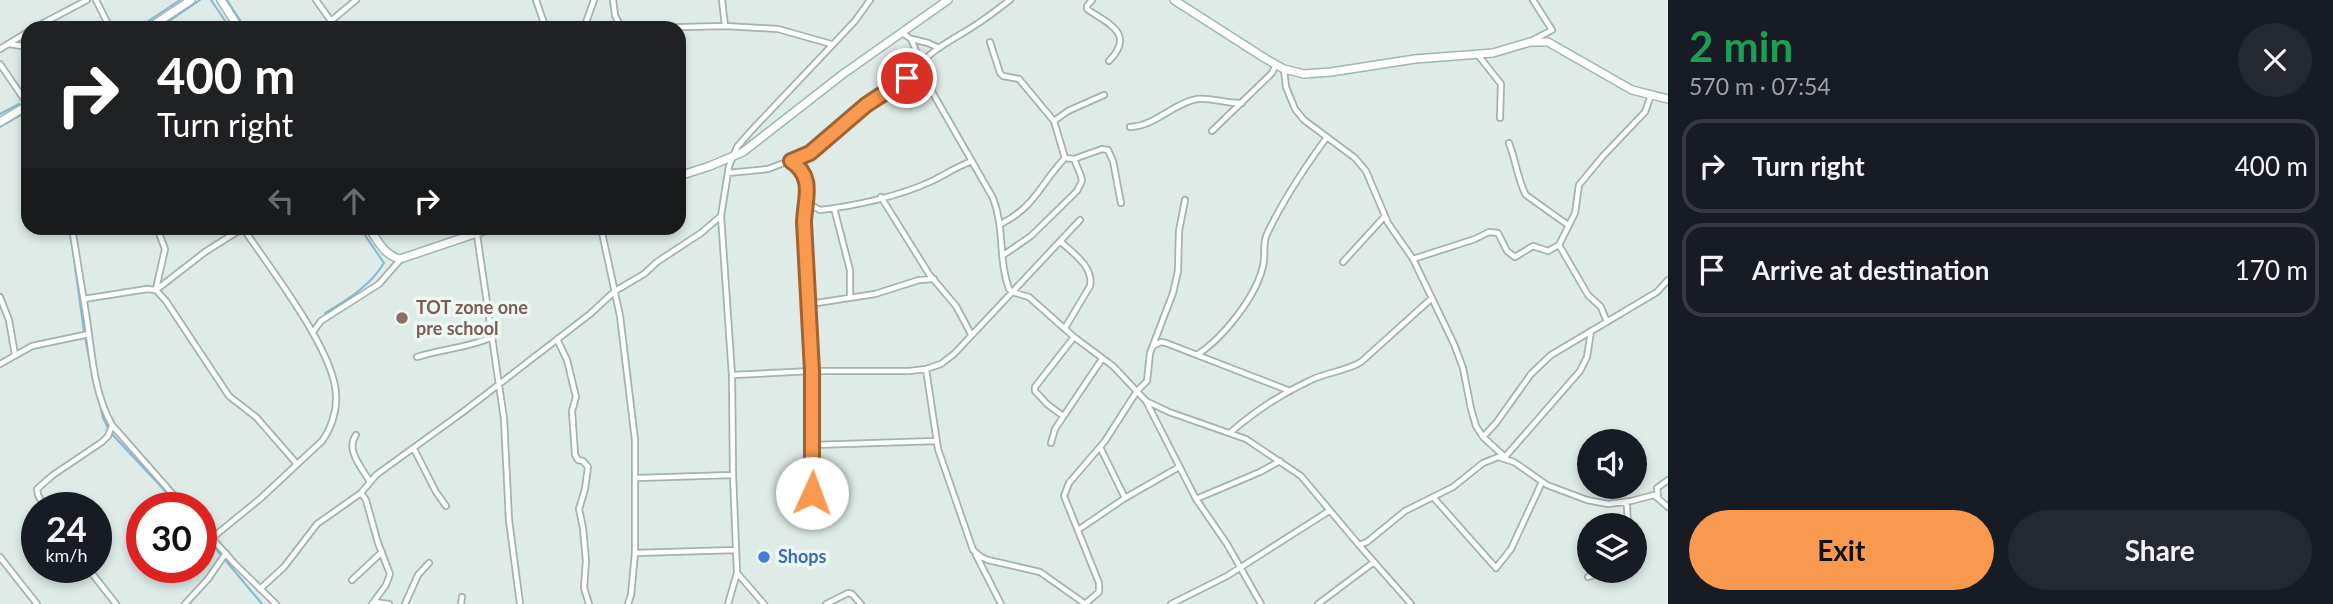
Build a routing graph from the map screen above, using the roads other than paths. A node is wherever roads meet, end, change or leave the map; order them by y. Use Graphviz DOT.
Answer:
graph roads {
  1 [pos="87,0"];
  2 [pos="96,0"];
  3 [pos="191,0"];
  4 [pos="221,0"];
  5 [pos="316,0"];
  6 [pos="356,0"];
  7 [pos="536,0"];
  8 [pos="594,0"];
  9 [pos="613,0"];
  10 [pos="722,0"];
  11 [pos="870,0"];
  12 [pos="948,0"];
  13 [pos="1010,0"];
  14 [pos="1092,0"];
  15 [pos="1174,0"];
  16 [pos="1533,0"];
  17 [pos="332,20"];
  18 [pos="47,21"];
  19 [pos="106,21"];
  20 [pos="160,21"];
  21 [pos="234,21"];
  22 [pos="543,21"];
  23 [pos="586,21"];
  24 [pos="618,21"];
  25 [pos="725,26"];
  26 [pos="686,27"];
  27 [pos="901,32"];
  28 [pos="21,36"];
  29 [pos="911,39"];
  30 [pos="990,42"];
  31 [pos="1530,42"];
  32 [pos="8,44"];
  33 [pos="831,44"];
  34 [pos="21,46"];
  35 [pos="939,48"];
  36 [pos="0,49"];
  37 [pos="1477,54"];
  38 [pos="1110,61"];
  39 [pos="0,64"];
  40 [pos="1276,65"];
  41 [pos="920,66"];
  42 [pos="1284,69"];
  43 [pos="21,95"];
  44 [pos="1104,95"];
  45 [pos="1651,95"];
  46 [pos="1668,99"];
  47 [pos="1242,103"];
  48 [pos="21,109"];
  49 [pos="1500,118"];
  50 [pos="1054,121"];
  51 [pos="0,122"];
  52 [pos="1130,127"];
  53 [pos="1212,131"];
  54 [pos="1327,137"];
  55 [pos="1509,143"];
  56 [pos="733,157"];
  57 [pos="1065,158"];
  58 [pos="1074,159"];
  59 [pos="791,161"];
  60 [pos="972,161"];
  61 [pos="728,173"];
  62 [pos="686,174"];
  63 [pos="881,197"];
  64 [pos="1185,200"];
  65 [pos="807,203"];
  66 [pos="1121,203"];
  67 [pos="835,208"];
  68 [pos="721,216"];
  69 [pos="1385,216"];
  70 [pos="1080,220"];
  71 [pos="1001,224"];
  72 [pos="1568,225"];
  73 [pos="73,235"];
  74 [pos="160,235"];
  75 [pos="232,235"];
  76 [pos="248,235"];
  77 [pos="374,235"];
  78 [pos="463,235"];
  79 [pos="477,235"];
  80 [pos="603,235"];
  81 [pos="1060,242"];
  82 [pos="1559,245"];
  83 [pos="1002,256"];
  84 [pos="401,259"];
  85 [pos="1413,259"];
  86 [pos="1343,262"];
  87 [pos="934,279"];
  88 [pos="1668,280"];
  89 [pos="156,290"];
  90 [pos="615,291"];
  91 [pos="1012,292"];
  92 [pos="0,297"];
  93 [pos="850,298"];
  94 [pos="1432,298"];
  95 [pos="84,299"];
  96 [pos="810,304"];
  97 [pos="1607,322"];
  98 [pos="1065,328"];
  99 [pos="1591,331"];
  100 [pos="313,332"];
  101 [pos="89,334"];
  102 [pos="971,334"];
  103 [pos="1074,337"];
  104 [pos="490,338"];
  105 [pos="557,339"];
  106 [pos="1153,346"];
  107 [pos="1197,355"];
  108 [pos="15,356"];
  109 [pos="417,357"];
  110 [pos="1102,359"];
  111 [pos="0,364"];
  112 [pos="926,369"];
  113 [pos="812,371"];
  114 [pos="732,375"];
  115 [pos="497,386"];
  116 [pos="1137,391"];
  117 [pos="1290,391"];
  118 [pos="1146,401"];
  119 [pos="1063,416"];
  120 [pos="112,425"];
  121 [pos="1231,432"];
  122 [pos="356,435"];
  123 [pos="1483,437"];
  124 [pos="936,441"];
  125 [pos="1051,443"];
  126 [pos="813,445"];
  127 [pos="1100,447"];
  128 [pos="414,450"];
  129 [pos="1505,457"];
  130 [pos="1280,461"];
  131 [pos="297,464"];
  132 [pos="1179,467"];
  133 [pos="733,475"];
  134 [pos="637,478"];
  135 [pos="1668,480"];
  136 [pos="370,482"];
  137 [pos="1542,482"];
  138 [pos="38,492"];
  139 [pos="171,492"];
  140 [pos="361,493"];
  141 [pos="1433,497"];
  142 [pos="1658,497"];
  143 [pos="1125,498"];
  144 [pos="1196,499"];
  145 [pos="1625,502"];
  146 [pos="446,506"];
  147 [pos="1668,507"];
  148 [pos="1329,511"];
  149 [pos="1627,513"];
  150 [pos="811,518"];
  151 [pos="1078,530"];
  152 [pos="217,534"];
  153 [pos="217,543"];
  154 [pos="1359,545"];
  155 [pos="736,550"];
  156 [pos="974,550"];
  157 [pos="382,552"];
  158 [pos="226,553"];
  159 [pos="635,553"];
  160 [pos="0,557"];
  161 [pos="1374,562"];
  162 [pos="429,563"];
  163 [pos="1240,567"];
  164 [pos="737,573"];
  165 [pos="352,580"];
  166 [pos="100,583"];
  167 [pos="260,589"];
  168 [pos="462,597"];
  169 [pos="373,603"];
  170 [pos="37,604"];
  171 [pos="116,604"];
  172 [pos="185,604"];
  173 [pos="275,604"];
  174 [pos="389,604"];
  175 [pos="405,604"];
  176 [pos="461,604"];
  177 [pos="520,604"];
  178 [pos="589,604"];
  179 [pos="628,604"];
  180 [pos="728,604"];
  181 [pos="764,604"];
  182 [pos="826,604"];
  183 [pos="861,604"];
  184 [pos="1001,604"];
  185 [pos="1085,604"];
  186 [pos="1171,604"];
  187 [pos="1261,604"];
  188 [pos="1318,604"];
  189 [pos="1411,604"];
  1 -- 18 [label="street"];
  2 -- 19 [label="street"];
  3 -- 20 [label="street"];
  4 -- 21 [label="street"];
  5 -- 17 [label="street"];
  6 -- 17 [label="street"];
  7 -- 22 [label="street"];
  8 -- 23 [label="street"];
  9 -- 24 [label="street"];
  10 -- 25 [label="street"];
  11 -- 33 [label="street"];
  12 -- 27 [label="street"];
  13 -- 35 [label="street"];
  14 -- 38 [label="street"];
  15 -- 40 [label="street"];
  16 -- 31 [label="street"];
  25 -- 26 [label="street"];
  25 -- 33 [label="street"];
  27 -- 29 [label="street"];
  27 -- 56 [label="street"];
  28 -- 32 [label="street"];
  29 -- 35 [label="street"];
  29 -- 41 [label="street"];
  30 -- 50 [label="street"];
  31 -- 37 [label="street"];
  31 -- 45 [label="street"];
  32 -- 34 [label="street"];
  32 -- 36 [label="street"];
  33 -- 56 [label="street"];
  35 -- 41 [label="street"];
  37 -- 42 [label="street"];
  37 -- 49 [label="street"];
  39 -- 43 [label="street"];
  40 -- 42 [label="street"];
  40 -- 47 [label="street"];
  41 -- 59 [label="street"];
  41 -- 60 [label="street"];
  42 -- 54 [label="street"];
  44 -- 50 [label="street"];
  45 -- 46 [label="street"];
  45 -- 72 [label="street"];
  47 -- 52 [label="street"];
  47 -- 53 [label="street"];
  48 -- 51 [label="street"];
  50 -- 57 [label="street"];
  54 -- 69 [label="street"];
  54 -- 107 [label="street"];
  55 -- 72 [label="street"];
  56 -- 61 [label="street"];
  56 -- 62 [label="street"];
  57 -- 58 [label="street"];
  57 -- 71 [label="street"];
  58 -- 66 [label="street"];
  58 -- 83 [label="street"];
  59 -- 61 [label="street"];
  59 -- 65 [label="street"];
  60 -- 63 [label="street"];
  60 -- 71 [label="street"];
  61 -- 68 [label="street"];
  63 -- 67 [label="street"];
  63 -- 87 [label="street"];
  64 -- 106 [label="street"];
  65 -- 67 [label="street"];
  65 -- 96 [label="street"];
  67 -- 93 [label="street"];
  68 -- 90 [label="street"];
  68 -- 114 [label="street"];
  69 -- 85 [label="street"];
  69 -- 86 [label="street"];
  70 -- 81 [label="street"];
  71 -- 83 [label="street"];
  72 -- 82 [label="street"];
  73 -- 95 [label="street"];
  74 -- 89 [label="street"];
  75 -- 89 [label="street"];
  76 -- 100 [label="street"];
  77 -- 84 [label="street"];
  78 -- 84 [label="street"];
  79 -- 104 [label="street"];
  80 -- 90 [label="street"];
  81 -- 91 [label="street"];
  81 -- 98 [label="street"];
  82 -- 85 [label="street"];
  82 -- 97 [label="street"];
  83 -- 91 [label="street"];
  84 -- 100 [label="street"];
  85 -- 94 [label="street"];
  87 -- 93 [label="street"];
  87 -- 102 [label="street"];
  88 -- 97 [label="street"];
  89 -- 95 [label="street"];
  89 -- 131 [label="street"];
  90 -- 105 [label="street"];
  90 -- 134 [label="street"];
  91 -- 98 [label="street"];
  91 -- 102 [label="street"];
  92 -- 108 [label="street"];
  93 -- 96 [label="street"];
  94 -- 117 [label="street"];
  94 -- 123 [label="street"];
  95 -- 101 [label="street"];
  96 -- 113 [label="street"];
  97 -- 99 [label="street"];
  98 -- 103 [label="street"];
  99 -- 123 [label="street"];
  99 -- 129 [label="street"];
  100 -- 131 [label="street"];
  101 -- 108 [label="street"];
  101 -- 120 [label="street"];
  102 -- 112 [label="street"];
  103 -- 110 [label="street"];
  103 -- 119 [label="street"];
  104 -- 109 [label="street"];
  104 -- 115 [label="street"];
  105 -- 115 [label="street"];
  105 -- 178 [label="street"];
  106 -- 107 [label="street"];
  106 -- 116 [label="street"];
  107 -- 117 [label="street"];
  108 -- 111 [label="street"];
  110 -- 116 [label="street"];
  110 -- 119 [label="street"];
  112 -- 113 [label="street"];
  112 -- 124 [label="street"];
  113 -- 114 [label="street"];
  113 -- 126 [label="street"];
  114 -- 133 [label="street"];
  115 -- 128 [label="street"];
  115 -- 177 [label="street"];
  116 -- 118 [label="street"];
  116 -- 127 [label="street"];
  117 -- 121 [label="street"];
  118 -- 121 [label="street"];
  118 -- 132 [label="street"];
  119 -- 125 [label="street"];
  120 -- 138 [label="street"];
  120 -- 139 [label="street"];
  121 -- 130 [label="street"];
  122 -- 136 [label="street"];
  123 -- 129 [label="street"];
  124 -- 126 [label="street"];
  124 -- 156 [label="street"];
  126 -- 150 [label="street"];
  127 -- 143 [label="street"];
  127 -- 151 [label="street"];
  128 -- 136 [label="street"];
  128 -- 146 [label="street"];
  129 -- 137 [label="street"];
  129 -- 141 [label="street"];
  130 -- 144 [label="street"];
  130 -- 148 [label="street"];
  131 -- 152 [label="street"];
  132 -- 143 [label="street"];
  132 -- 144 [label="street"];
  133 -- 134 [label="street"];
  133 -- 155 [label="street"];
  134 -- 159 [label="street"];
  135 -- 142 [label="street"];
  136 -- 140 [label="street"];
  137 -- 141 [label="street"];
  137 -- 145 [label="street"];
  140 -- 157 [label="street"];
  140 -- 167 [label="street"];
  141 -- 154 [label="street"];
  142 -- 145 [label="street"];
  142 -- 147 [label="street"];
  143 -- 151 [label="street"];
  144 -- 163 [label="street"];
  145 -- 149 [label="street"];
  148 -- 154 [label="street"];
  148 -- 163 [label="street"];
  151 -- 185 [label="street"];
  153 -- 158 [label="street"];
  154 -- 161 [label="street"];
  155 -- 159 [label="street"];
  155 -- 164 [label="street"];
  156 -- 184 [label="street"];
  156 -- 185 [label="street"];
  157 -- 165 [label="street"];
  157 -- 169 [label="street"];
  158 -- 167 [label="street"];
  158 -- 172 [label="street"];
  159 -- 179 [label="street"];
  160 -- 170 [label="street"];
  161 -- 188 [label="street"];
  161 -- 189 [label="street"];
  162 -- 175 [label="street"];
  163 -- 186 [label="street"];
  163 -- 187 [label="street"];
  164 -- 180 [label="street"];
  164 -- 181 [label="street"];
  166 -- 171 [label="street"];
  167 -- 173 [label="street"];
  168 -- 176 [label="street"];
  169 -- 174 [label="street"];
  182 -- 183 [label="street"];
}
